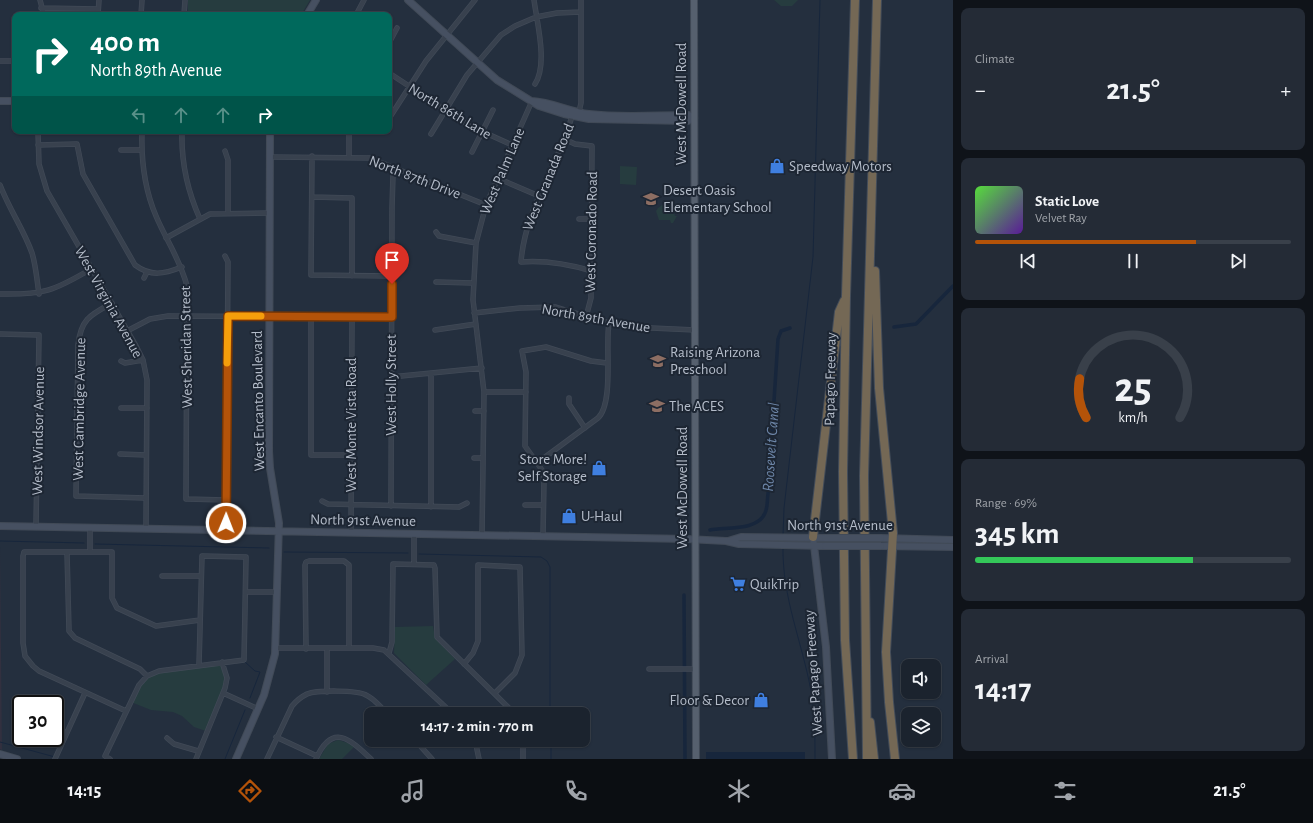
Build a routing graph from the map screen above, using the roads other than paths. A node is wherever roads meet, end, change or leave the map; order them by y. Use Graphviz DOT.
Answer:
graph roads {
  1 [pos="40,0"];
  2 [pos="99,0"];
  3 [pos="142,0"];
  4 [pos="185,0"];
  5 [pos="316,0"];
  6 [pos="364,0"];
  7 [pos="475,0"];
  8 [pos="534,0"];
  9 [pos="581,0"];
  10 [pos="694,0"];
  11 [pos="854,0"];
  12 [pos="877,0"];
  13 [pos="412,1"];
  14 [pos="41,8"];
  15 [pos="98,9"];
  16 [pos="43,12"];
  17 [pos="141,12"];
  18 [pos="184,12"];
  19 [pos="309,12"];
  20 [pos="358,12"];
  21 [pos="581,12"];
  22 [pos="536,17"];
  23 [pos="397,28"];
  24 [pos="448,35"];
  25 [pos="392,37"];
  26 [pos="0,61"];
  27 [pos="12,61"];
  28 [pos="477,63"];
  29 [pos="392,75"];
  30 [pos="535,84"];
  31 [pos="410,87"];
  32 [pos="0,101"];
  33 [pos="12,101"];
  34 [pos="532,101"];
  35 [pos="445,109"];
  36 [pos="493,110"];
  37 [pos="579,112"];
  38 [pos="392,115"];
  39 [pos="572,116"];
  40 [pos="595,117"];
  41 [pos="694,118"];
  42 [pos="482,132"];
  43 [pos="38,134"];
  44 [pos="142,134"];
  45 [pos="182,134"];
  46 [pos="270,134"];
  47 [pos="349,134"];
  48 [pos="431,134"];
  49 [pos="564,139"];
  50 [pos="38,145"];
  51 [pos="512,145"];
  52 [pos="121,150"];
  53 [pos="142,150"];
  54 [pos="225,151"];
  55 [pos="472,152"];
  56 [pos="312,156"];
  57 [pos="270,157"];
  58 [pos="349,157"];
  59 [pos="396,168"];
  60 [pos="497,178"];
  61 [pos="0,185"];
  62 [pos="539,196"];
  63 [pos="312,197"];
  64 [pos="486,205"];
  65 [pos="228,213"];
  66 [pos="270,213"];
  67 [pos="200,219"];
  68 [pos="579,219"];
  69 [pos="592,219"];
  70 [pos="872,223"];
  71 [pos="436,232"];
  72 [pos="166,238"];
  73 [pos="476,243"];
  74 [pos="225,256"];
  75 [pos="182,267"];
  76 [pos="91,269"];
  77 [pos="592,271"];
  78 [pos="147,272"];
  79 [pos="352,276"];
  80 [pos="392,276"];
  81 [pos="144,278"];
  82 [pos="436,282"];
  83 [pos="474,283"];
  84 [pos="0,294"];
  85 [pos="39,294"];
  86 [pos="846,296"];
  87 [pos="112,304"];
  88 [pos="474,313"];
  89 [pos="187,316"];
  90 [pos="228,316"];
  91 [pos="270,316"];
  92 [pos="311,317"];
  93 [pos="352,317"];
  94 [pos="392,317"];
  95 [pos="586,317"];
  96 [pos="609,323"];
  97 [pos="476,324"];
  98 [pos="435,330"];
  99 [pos="694,330"];
  100 [pos="127,331"];
  101 [pos="0,334"];
  102 [pos="143,360"];
  103 [pos="121,361"];
  104 [pos="607,363"];
  105 [pos="482,368"];
  106 [pos="431,375"];
  107 [pos="391,377"];
  108 [pos="484,392"];
  109 [pos="526,392"];
  110 [pos="569,398"];
  111 [pos="121,408"];
  112 [pos="147,408"];
  113 [pos="475,411"];
  114 [pos="484,411"];
  115 [pos="585,428"];
  116 [pos="120,454"];
  117 [pos="146,455"];
  118 [pos="352,455"];
  119 [pos="532,457"];
  120 [pos="474,458"];
  121 [pos="483,458"];
  122 [pos="526,460"];
  123 [pos="537,463"];
  124 [pos="146,498"];
  125 [pos="226,500"];
  126 [pos="322,501"];
  127 [pos="467,503"];
  128 [pos="351,505"];
  129 [pos="525,505"];
  130 [pos="543,505"];
  131 [pos="391,506"];
  132 [pos="431,507"];
  133 [pos="0,526"];
  134 [pos="36,526"];
  135 [pos="90,527"];
  136 [pos="146,529"];
  137 [pos="226,530"];
  138 [pos="278,532"];
  139 [pos="351,533"];
  140 [pos="414,534"];
  141 [pos="482,536"];
  142 [pos="543,537"];
  143 [pos="813,537"];
  144 [pos="893,538"];
  145 [pos="694,540"];
  146 [pos="953,540"];
  147 [pos="726,541"];
  148 [pos="813,546"];
  149 [pos="893,547"];
  150 [pos="953,547"];
  151 [pos="67,552"];
  152 [pos="90,552"];
  153 [pos="414,564"];
  154 [pos="162,576"];
  155 [pos="201,576"];
  156 [pos="246,592"];
  157 [pos="276,592"];
  158 [pos="200,620"];
  159 [pos="275,648"];
  160 [pos="327,648"];
  161 [pos="350,648"];
  162 [pos="306,649"];
  163 [pos="389,653"];
  164 [pos="222,662"];
  165 [pos="464,664"];
  166 [pos="199,665"];
  167 [pos="649,669"];
  168 [pos="695,669"];
  169 [pos="147,676"];
  170 [pos="85,692"];
  171 [pos="327,692"];
  172 [pos="224,693"];
  173 [pos="495,693"];
  174 [pos="849,693"];
  175 [pos="866,693"];
  176 [pos="380,707"];
  177 [pos="444,707"];
  178 [pos="508,707"];
  179 [pos="258,708"];
  180 [pos="126,711"];
  181 [pos="66,733"];
  182 [pos="276,737"];
  183 [pos="167,738"];
  184 [pos="423,747"];
  185 [pos="476,747"];
  186 [pos="522,747"];
  187 [pos="198,752"];
  188 [pos="0,754"];
  189 [pos="316,757"];
  190 [pos="17,759"];
  191 [pos="55,759"];
  192 [pos="110,759"];
  193 [pos="196,759"];
  194 [pos="236,759"];
  195 [pos="266,759"];
  196 [pos="371,759"];
  197 [pos="432,759"];
  198 [pos="479,759"];
  199 [pos="523,759"];
  200 [pos="696,759"];
  201 [pos="832,759"];
  202 [pos="848,759"];
  203 [pos="853,759"];
  204 [pos="867,759"];
  205 [pos="874,759"];
  206 [pos="895,759"];
  1 -- 14 [label="street"];
  2 -- 15 [label="street"];
  3 -- 17 [label="street"];
  4 -- 18 [label="street"];
  5 -- 19 [label="main road"];
  6 -- 20 [label="street"];
  7 -- 24 [label="street"];
  8 -- 22 [label="street"];
  9 -- 21 [label="street, West Granada Road"];
  10 -- 41 [label="main road, West McDowell Road"];
  11 -- 86 [label="highway, Papago Freeway"];
  12 -- 70 [label="highway"];
  13 -- 24 [label="main road"];
  14 -- 15 [label="street"];
  14 -- 16 [label="street"];
  21 -- 22 [label="street"];
  21 -- 37 [label="street, West Granada Road"];
  22 -- 28 [label="street"];
  22 -- 30 [label="street"];
  23 -- 25 [label="street"];
  24 -- 28 [label="main road"];
  24 -- 31 [label="street"];
  26 -- 27 [label="street"];
  28 -- 34 [label="main road"];
  28 -- 35 [label="street"];
  29 -- 31 [label="street, North 86th Lane"];
  31 -- 35 [label="street, North 86th Lane"];
  31 -- 38 [label="street"];
  32 -- 33 [label="main road"];
  34 -- 37 [label="main road"];
  34 -- 39 [label="main road"];
  34 -- 51 [label="street, West Palm Lane"];
  35 -- 42 [label="street, North 86th Lane"];
  35 -- 48 [label="street"];
  36 -- 42 [label="street"];
  37 -- 40 [label="main road"];
  39 -- 40 [label="main road"];
  39 -- 49 [label="street, West Granada Road"];
  40 -- 41 [label="main road"];
  41 -- 99 [label="main road, West McDowell Road"];
  42 -- 51 [label="street, North 86th Lane"];
  42 -- 55 [label="street"];
  43 -- 50 [label="street, West Virginia Avenue"];
  44 -- 53 [label="street, West Sheridan Street"];
  45 -- 67 [label="street"];
  46 -- 57 [label="main road, West Encanto Boulevard"];
  47 -- 58 [label="street"];
  49 -- 62 [label="street, West Granada Road"];
  49 -- 69 [label="street, West Coronado Road"];
  50 -- 76 [label="street, West Virginia Avenue"];
  50 -- 78 [label="street"];
  51 -- 60 [label="street, West Palm Lane"];
  52 -- 53 [label="street"];
  53 -- 72 [label="street, West Sheridan Street"];
  54 -- 65 [label="street"];
  56 -- 57 [label="street, North 87th Drive"];
  56 -- 58 [label="street, North 87th Drive"];
  56 -- 63 [label="street"];
  57 -- 66 [label="main road, West Encanto Boulevard"];
  58 -- 59 [label="street, North 87th Drive"];
  59 -- 64 [label="street, North 87th Drive"];
  59 -- 80 [label="street, West Holly Street"];
  60 -- 62 [label="street"];
  60 -- 64 [label="street, West Palm Lane"];
  61 -- 85 [label="street"];
  62 -- 77 [label="street, West Granada Road"];
  63 -- 79 [label="street"];
  63 -- 79 [label="street"];
  64 -- 73 [label="street, West Palm Lane"];
  65 -- 66 [label="street"];
  65 -- 67 [label="street"];
  66 -- 91 [label="main road, West Encanto Boulevard"];
  67 -- 72 [label="street"];
  68 -- 69 [label="street"];
  69 -- 77 [label="street, West Coronado Road"];
  70 -- 144 [label="highway"];
  70 -- 175 [label="highway"];
  71 -- 73 [label="street"];
  72 -- 75 [label="street, West Sheridan Street"];
  73 -- 83 [label="street, West Palm Lane"];
  74 -- 90 [label="street"];
  75 -- 78 [label="street"];
  75 -- 89 [label="street, West Sheridan Street"];
  76 -- 85 [label="street"];
  76 -- 87 [label="street, West Virginia Avenue"];
  77 -- 95 [label="street, West Coronado Road"];
  78 -- 81 [label="street"];
  79 -- 80 [label="street"];
  80 -- 94 [label="street, West Holly Street"];
  82 -- 83 [label="street"];
  83 -- 88 [label="street, West Palm Lane"];
  84 -- 85 [label="street"];
  86 -- 143 [label="highway"];
  86 -- 174 [label="highway, Papago Freeway"];
  87 -- 100 [label="street, West Virginia Avenue"];
  87 -- 124 [label="street, West Cambridge Avenue"];
  88 -- 95 [label="street, North 89th Avenue"];
  88 -- 97 [label="street, West Palm Lane"];
  89 -- 90 [label="street"];
  89 -- 100 [label="street"];
  89 -- 125 [label="street, West Sheridan Street"];
  90 -- 91 [label="street"];
  90 -- 125 [label="street"];
  91 -- 92 [label="street"];
  91 -- 138 [label="main road, West Encanto Boulevard"];
  92 -- 93 [label="street"];
  92 -- 118 [label="street"];
  93 -- 94 [label="street"];
  93 -- 118 [label="street, West Monte Vista Road"];
  94 -- 107 [label="street, West Holly Street"];
  95 -- 96 [label="street, North 89th Avenue"];
  96 -- 99 [label="street, North 89th Avenue"];
  96 -- 104 [label="street"];
  97 -- 98 [label="street"];
  97 -- 105 [label="street, West Palm Lane"];
  99 -- 145 [label="main road, West McDowell Road"];
  100 -- 102 [label="street, West Virginia Avenue"];
  101 -- 134 [label="street, West Windsor Avenue"];
  102 -- 103 [label="street"];
  102 -- 112 [label="street, West Virginia Avenue"];
  104 -- 109 [label="street"];
  104 -- 115 [label="street"];
  105 -- 106 [label="street"];
  105 -- 108 [label="street, West Palm Lane"];
  106 -- 107 [label="street"];
  106 -- 132 [label="street"];
  107 -- 131 [label="street, West Holly Street"];
  108 -- 109 [label="street"];
  108 -- 114 [label="street, West Palm Lane"];
  109 -- 119 [label="street"];
  110 -- 115 [label="street"];
  111 -- 112 [label="street"];
  112 -- 117 [label="street, West Virginia Avenue"];
  113 -- 114 [label="street"];
  114 -- 121 [label="street, West Palm Lane"];
  115 -- 123 [label="street"];
  116 -- 117 [label="street"];
  117 -- 124 [label="street, West Virginia Avenue"];
  118 -- 128 [label="street, West Monte Vista Road"];
  119 -- 122 [label="street"];
  119 -- 123 [label="street"];
  120 -- 121 [label="street"];
  121 -- 141 [label="street, West Palm Lane"];
  123 -- 130 [label="street"];
  124 -- 136 [label="street, West Virginia Avenue"];
  125 -- 137 [label="street"];
  126 -- 128 [label="street"];
  127 -- 132 [label="street"];
  128 -- 131 [label="street"];
  128 -- 139 [label="street, West Monte Vista Road"];
  129 -- 130 [label="street"];
  130 -- 142 [label="street"];
  131 -- 132 [label="street"];
  133 -- 134 [label="main road, North 91st Avenue"];
  134 -- 135 [label="main road, North 91st Avenue"];
  135 -- 136 [label="main road, North 91st Avenue"];
  135 -- 152 [label="street"];
  136 -- 137 [label="main road, North 91st Avenue"];
  137 -- 138 [label="main road, North 91st Avenue"];
  138 -- 139 [label="main road, North 91st Avenue"];
  138 -- 157 [label="main road, West Encanto Boulevard"];
  139 -- 140 [label="main road, North 91st Avenue"];
  140 -- 141 [label="main road, North 91st Avenue"];
  140 -- 153 [label="street"];
  141 -- 142 [label="main road, North 91st Avenue"];
  142 -- 145 [label="main road, North 91st Avenue"];
  143 -- 144 [label="main road, North 91st Avenue, bridge"];
  143 -- 147 [label="main road, North 91st Avenue"];
  143 -- 148 [label="main road, West Papago Freeway"];
  144 -- 146 [label="main road, North 91st Avenue"];
  144 -- 149 [label="highway"];
  145 -- 147 [label="main road, North 91st Avenue"];
  145 -- 168 [label="main road, West McDowell Road"];
  147 -- 148 [label="main road, North 91st Avenue"];
  148 -- 149 [label="main road, North 91st Avenue, bridge"];
  148 -- 201 [label="main road, West Papago Freeway"];
  149 -- 150 [label="main road, North 91st Avenue"];
  149 -- 206 [label="highway"];
  151 -- 152 [label="street"];
  151 -- 169 [label="street"];
  151 -- 170 [label="street"];
  152 -- 158 [label="street"];
  153 -- 163 [label="street"];
  153 -- 165 [label="street"];
  154 -- 155 [label="street"];
  155 -- 156 [label="street"];
  155 -- 158 [label="street"];
  156 -- 157 [label="street"];
  156 -- 164 [label="street"];
  157 -- 159 [label="main road, West Encanto Boulevard"];
  158 -- 166 [label="street"];
  159 -- 162 [label="street"];
  159 -- 179 [label="main road, West Encanto Boulevard"];
  160 -- 161 [label="street"];
  160 -- 162 [label="street"];
  160 -- 171 [label="street"];
  161 -- 162 [label="street"];
  161 -- 163 [label="street"];
  163 -- 177 [label="street"];
  164 -- 166 [label="street"];
  164 -- 172 [label="street"];
  165 -- 173 [label="street"];
  165 -- 173 [label="street"];
  166 -- 169 [label="street"];
  167 -- 168 [label="street"];
  168 -- 200 [label="main road, West McDowell Road"];
  169 -- 180 [label="street"];
  170 -- 180 [label="street"];
  170 -- 181 [label="street"];
  171 -- 176 [label="street"];
  171 -- 182 [label="street"];
  172 -- 179 [label="street"];
  172 -- 187 [label="street"];
  173 -- 178 [label="street"];
  174 -- 202 [label="highway"];
  174 -- 203 [label="highway, Papago Freeway"];
  175 -- 204 [label="highway"];
  175 -- 205 [label="highway"];
  179 -- 194 [label="main road, West Encanto Boulevard"];
  180 -- 192 [label="street"];
  181 -- 191 [label="street"];
  182 -- 189 [label="street"];
  182 -- 195 [label="street"];
  183 -- 187 [label="street"];
  184 -- 197 [label="street"];
  185 -- 198 [label="street"];
  186 -- 199 [label="street"];
  187 -- 193 [label="street"];
  188 -- 190 [label="main road"];
  189 -- 196 [label="street"];
}
